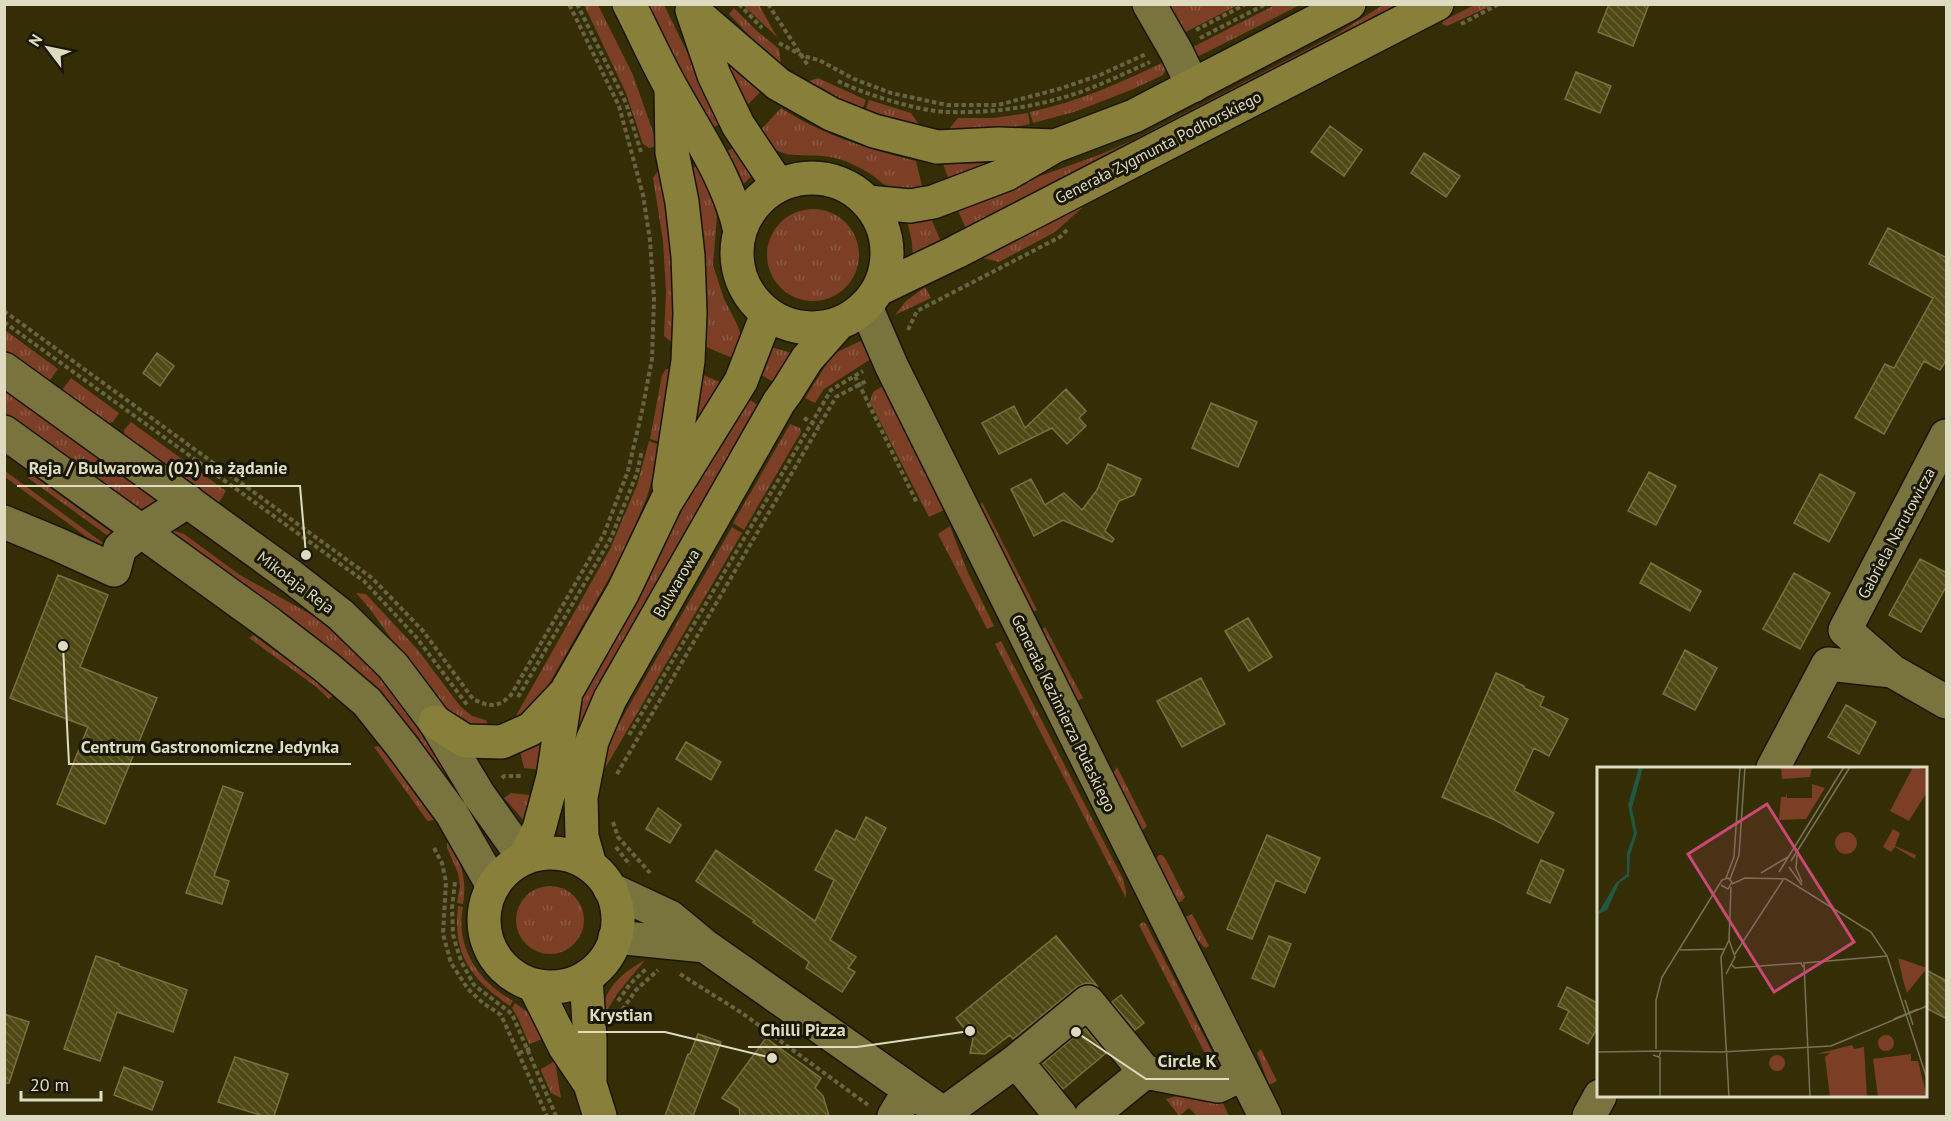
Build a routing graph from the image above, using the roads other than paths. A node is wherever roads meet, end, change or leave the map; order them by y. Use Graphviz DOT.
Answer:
graph roads {
  1 [pos="629,4"];
  2 [pos="1149,4"];
  3 [pos="1349,4"];
  4 [pos="691,7"];
  5 [pos="1445,16"];
  6 [pos="1193,86"];
  7 [pos="672,89"];
  8 [pos="1055,146"];
  9 [pos="778,185"];
  10 [pos="868,201"];
  11 [pos="740,231"];
  12 [pos="872,298"];
  13 [pos="767,314"];
  14 [pos="838,324"];
  15 [pos="4,369"];
  16 [pos="4,432"];
  17 [pos="1947,436"];
  18 [pos="188,501"];
  19 [pos="666,502"];
  20 [pos="4,522"];
  21 [pos="141,531"];
  22 [pos="1892,672"];
  23 [pos="566,692"];
  24 [pos="1947,702"];
  25 [pos="435,722"];
  26 [pos="1774,767"];
  27 [pos="524,858"];
  28 [pos="612,867"];
  29 [pos="493,885"];
  30 [pos="615,937"];
  31 [pos="705,946"];
  32 [pos="586,977"];
  33 [pos="534,985"];
  34 [pos="588,1029"];
  35 [pos="1016,1060"];
  36 [pos="1145,1072"];
  37 [pos="1243,1074"];
  38 [pos="1599,1097"];
  39 [pos="892,1106"];
  40 [pos="945,1115"];
  41 [pos="600,1116"];
  42 [pos="1061,1116"];
  43 [pos="1091,1116"];
  44 [pos="1265,1116"];
  45 [pos="1589,1116"];
  1 -- 7 [label="main road"];
  2 -- 6 [label="street"];
  3 -- 6 [label="main road"];
  4 -- 8 [label="main road"];
  4 -- 9 [label="main road"];
  5 -- 12 [label="main road, Generała Zygmunta Podhorskiego"];
  6 -- 8 [label="main road"];
  7 -- 11 [label="main road"];
  7 -- 19 [label="main road"];
  8 -- 10 [label="main road"];
  9 -- 10 [label="main road"];
  9 -- 11 [label="main road"];
  10 -- 12 [label="main road"];
  11 -- 13 [label="main road"];
  12 -- 14 [label="main road"];
  12 -- 37 [label="street, Generała Kazimierza Pułaskiego"];
  13 -- 14 [label="main road"];
  13 -- 19 [label="main road"];
  14 -- 28 [label="main road, Bulwarowa"];
  15 -- 18 [label="street, Mikołaja Reja"];
  16 -- 21 [label="street"];
  17 -- 22 [label="street, Gabriela Narutowicza"];
  18 -- 21 [label="street"];
  18 -- 25 [label="street, Mikołaja Reja"];
  19 -- 23 [label="main road"];
  20 -- 21 [label="street"];
  21 -- 29 [label="street"];
  22 -- 24 [label="street"];
  22 -- 26 [label="street"];
  23 -- 25 [label="main road"];
  23 -- 27 [label="main road"];
  25 -- 27 [label="street, Mikołaja Reja"];
  27 -- 28 [label="main road"];
  27 -- 29 [label="main road"];
  28 -- 30 [label="main road"];
  28 -- 31 [label="street"];
  29 -- 33 [label="main road"];
  30 -- 31 [label="street"];
  30 -- 32 [label="main road"];
  31 -- 39 [label="street"];
  32 -- 33 [label="main road"];
  32 -- 34 [label="main road"];
  33 -- 34 [label="main road"];
  34 -- 41 [label="main road"];
  35 -- 36 [label="street"];
  35 -- 40 [label="street"];
  35 -- 42 [label="street"];
  36 -- 37 [label="street"];
  36 -- 43 [label="street"];
  37 -- 44 [label="street, Generała Kazimierza Pułaskiego"];
  38 -- 45 [label="street"];
  39 -- 40 [label="street"];
}
